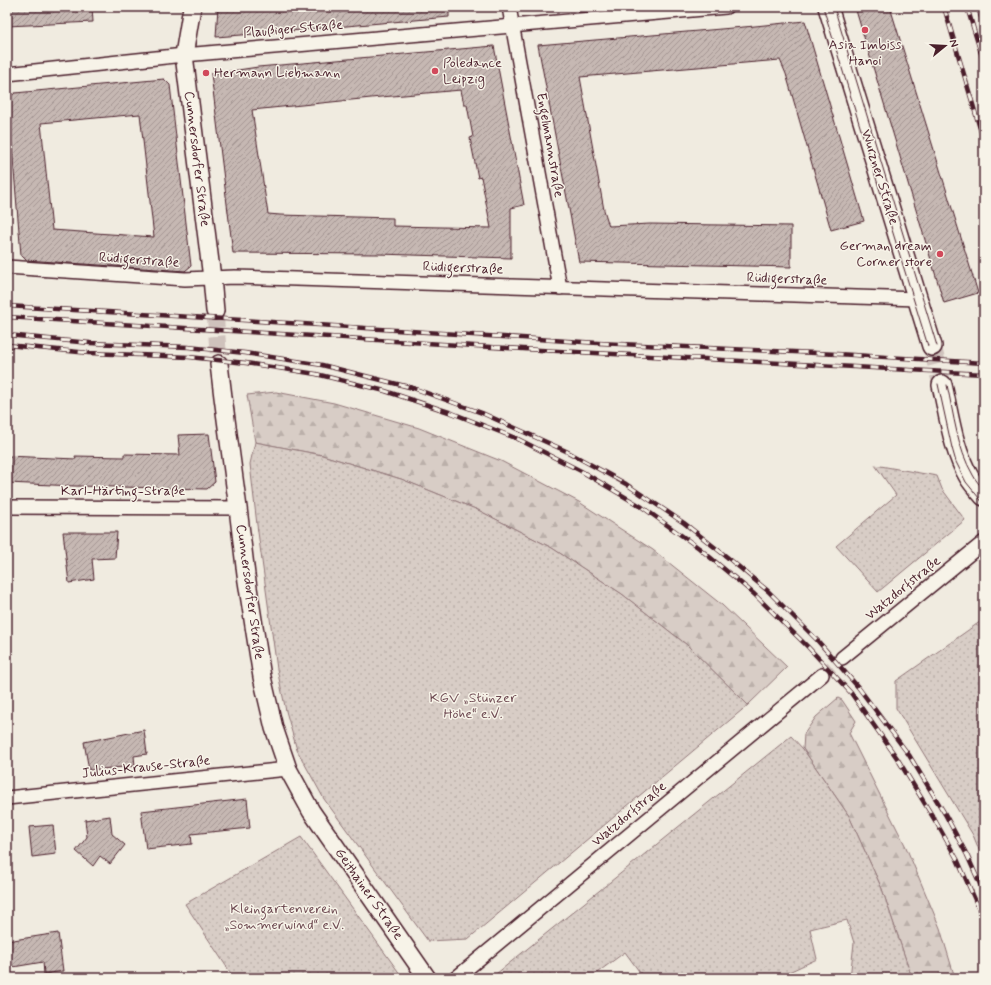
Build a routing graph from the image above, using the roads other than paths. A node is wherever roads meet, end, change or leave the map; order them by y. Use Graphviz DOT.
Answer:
graph roads {
  1 [pos="192,7"];
  2 [pos="509,7"];
  3 [pos="726,7"];
  4 [pos="828,7"];
  5 [pos="512,26"];
  6 [pos="184,55"];
  7 [pos="7,74"];
  8 [pos="7,267"];
  9 [pos="212,278"];
  10 [pos="560,288"];
  11 [pos="918,299"];
  12 [pos="215,311"];
  13 [pos="932,346"];
  14 [pos="220,364"];
  15 [pos="942,385"];
  16 [pos="984,496"];
  17 [pos="7,507"];
  18 [pos="238,508"];
  19 [pos="984,542"];
  20 [pos="842,658"];
  21 [pos="822,675"];
  22 [pos="288,769"];
  23 [pos="7,798"];
  24 [pos="311,811"];
  25 [pos="427,978"];
  26 [pos="456,978"];
  1 -- 6 [label="street, Cunnersdorfer Straße"];
  2 -- 5 [label="street, Engelmannstraße"];
  3 -- 5 [label="street, Plaußiger Straße"];
  4 -- 11 [label="main road, Wurzner Straße"];
  5 -- 6 [label="street, Plaußiger Straße"];
  5 -- 10 [label="street, Engelmannstraße"];
  6 -- 7 [label="street, Plaußiger Straße"];
  6 -- 9 [label="street, Cunnersdorfer Straße"];
  8 -- 9 [label="street, Rüdigerstraße"];
  9 -- 10 [label="street, Rüdigerstraße"];
  9 -- 12 [label="street, Cunnersdorfer Straße"];
  10 -- 11 [label="street, Rüdigerstraße"];
  11 -- 13 [label="main road, Wurzner Straße"];
  14 -- 18 [label="street, Cunnersdorfer Straße"];
  15 -- 16 [label="main road"];
  17 -- 18 [label="street, Karl-Härting-Straße"];
  18 -- 22 [label="street, Cunnersdorfer Straße"];
  19 -- 20 [label="street, Watzdorfstraße"];
  21 -- 26 [label="street, Watzdorfstraße"];
  22 -- 23 [label="street, Julius-Krause-Straße"];
  22 -- 24 [label="street, Cunnersdorfer Straße"];
  24 -- 25 [label="street, Geithainer Straße"];
}
